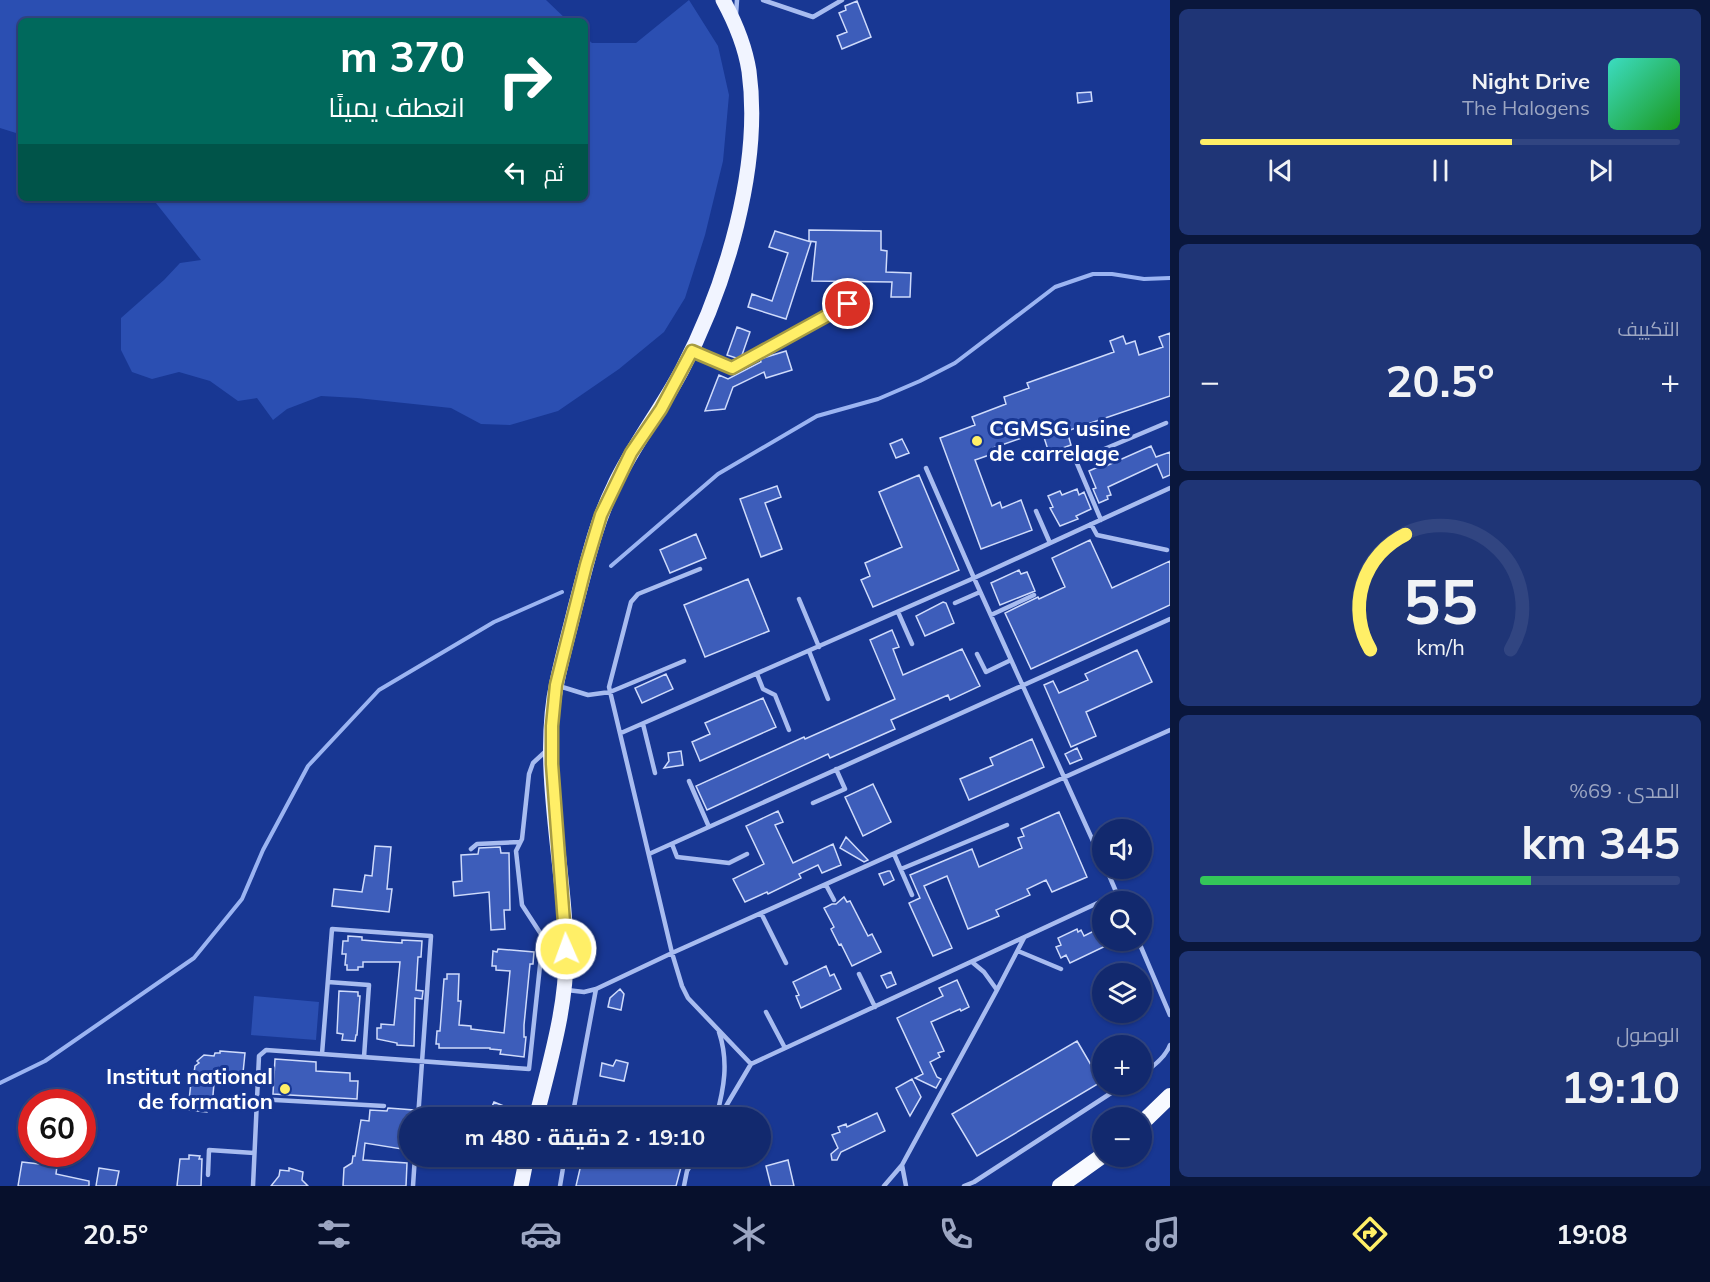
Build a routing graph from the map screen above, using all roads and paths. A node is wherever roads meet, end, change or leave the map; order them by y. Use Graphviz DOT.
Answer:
graph roads {
  1 [pos="723,0"];
  2 [pos="737,0"];
  3 [pos="763,0"];
  4 [pos="842,0"];
  5 [pos="735,23"];
  6 [pos="848,304"];
  7 [pos="692,351"];
  8 [pos="1166,423"];
  9 [pos="926,468"];
  10 [pos="1170,488"];
  11 [pos="1036,511"];
  12 [pos="1101,520"];
  13 [pos="1091,524"];
  14 [pos="1050,543"];
  15 [pos="1167,550"];
  16 [pos="700,569"];
  17 [pos="974,578"];
  18 [pos="980,592"];
  19 [pos="1034,595"];
  20 [pos="799,599"];
  21 [pos="955,603"];
  22 [pos="898,612"];
  23 [pos="991,615"];
  24 [pos="1170,619"];
  25 [pos="912,644"];
  26 [pos="819,647"];
  27 [pos="809,651"];
  28 [pos="977,654"];
  29 [pos="1011,660"];
  30 [pos="684,661"];
  31 [pos="758,674"];
  32 [pos="556,685"];
  33 [pos="1022,686"];
  34 [pos="610,692"];
  35 [pos="828,699"];
  36 [pos="643,724"];
  37 [pos="789,730"];
  38 [pos="1170,730"];
  39 [pos="621,733"];
  40 [pos="551,748"];
  41 [pos="836,769"];
  42 [pos="655,773"];
  43 [pos="1065,778"];
  44 [pos="689,781"];
  45 [pos="813,803"];
  46 [pos="1007,825"];
  47 [pos="709,827"];
  48 [pos="1092,839"];
  49 [pos="520,842"];
  50 [pos="672,844"];
  51 [pos="471,849"];
  52 [pos="649,854"];
  53 [pos="747,854"];
  54 [pos="894,854"];
  55 [pos="901,869"];
  56 [pos="826,885"];
  57 [pos="912,895"];
  58 [pos="834,900"];
  59 [pos="1092,906"];
  60 [pos="761,913"];
  61 [pos="1025,937"];
  62 [pos="550,948"];
  63 [pos="566,949"];
  64 [pos="1018,951"];
  65 [pos="1143,951"];
  66 [pos="672,953"];
  67 [pos="972,962"];
  68 [pos="786,963"];
  69 [pos="1060,969"];
  70 [pos="859,974"];
  71 [pos="328,982"];
  72 [pos="596,989"];
  73 [pos="564,990"];
  74 [pos="998,990"];
  75 [pos="875,1007"];
  76 [pos="766,1012"];
  77 [pos="1170,1015"];
  78 [pos="719,1031"];
  79 [pos="1170,1045"];
  80 [pos="785,1048"];
  81 [pos="322,1054"];
  82 [pos="364,1057"];
  83 [pos="421,1061"];
  84 [pos="751,1064"];
  85 [pos="1152,1067"];
  86 [pos="529,1069"];
  87 [pos="548,1071"];
  88 [pos="1108,1095"];
  89 [pos="1170,1096"];
  90 [pos="256,1099"];
  91 [pos="384,1106"];
  92 [pos="419,1107"];
  93 [pos="539,1107"];
  94 [pos="575,1107"];
  95 [pos="719,1107"];
  96 [pos="724,1107"];
  97 [pos="1152,1114"];
  98 [pos="254,1153"];
  99 [pos="1092,1163"];
  100 [pos="902,1165"];
  101 [pos="414,1167"];
  102 [pos="523,1167"];
  103 [pos="524,1167"];
  104 [pos="563,1167"];
  105 [pos="689,1167"];
  106 [pos="208,1175"];
  107 [pos="253,1186"];
  108 [pos="413,1186"];
  109 [pos="515,1186"];
  110 [pos="520,1186"];
  111 [pos="560,1186"];
  112 [pos="684,1186"];
  113 [pos="884,1186"];
  114 [pos="906,1186"];
  115 [pos="964,1186"];
  116 [pos="1060,1186"];
  1 -- 5 [label="main road"];
  2 -- 5 [label="lane"];
  3 -- 4 [label="lane"];
  5 -- 7 [label="main road"];
  6 -- 7 [label="lane"];
  7 -- 32 [label="main road"];
  8 -- 12 [label="lane"];
  9 -- 17 [label="lane"];
  10 -- 12 [label="lane"];
  11 -- 14 [label="lane"];
  12 -- 13 [label="lane"];
  13 -- 14 [label="lane"];
  13 -- 15 [label="lane"];
  14 -- 17 [label="lane"];
  16 -- 34 [label="lane"];
  17 -- 18 [label="lane"];
  17 -- 22 [label="lane"];
  18 -- 21 [label="lane"];
  18 -- 23 [label="lane"];
  19 -- 23 [label="lane"];
  20 -- 26 [label="lane"];
  22 -- 25 [label="lane"];
  22 -- 26 [label="lane"];
  23 -- 29 [label="lane"];
  24 -- 33 [label="lane"];
  26 -- 27 [label="lane"];
  27 -- 31 [label="lane"];
  27 -- 35 [label="lane"];
  28 -- 29 [label="lane"];
  29 -- 33 [label="lane"];
  30 -- 34 [label="lane"];
  31 -- 36 [label="lane"];
  31 -- 37 [label="lane"];
  32 -- 34 [label="lane"];
  32 -- 40 [label="main road"];
  33 -- 41 [label="lane"];
  33 -- 43 [label="lane"];
  34 -- 39 [label="lane"];
  36 -- 39 [label="lane"];
  36 -- 42 [label="lane"];
  38 -- 43 [label="lane"];
  39 -- 52 [label="lane"];
  40 -- 49 [label="lane"];
  40 -- 63 [label="main road"];
  41 -- 45 [label="lane"];
  41 -- 47 [label="lane"];
  43 -- 48 [label="lane"];
  43 -- 54 [label="lane"];
  44 -- 47 [label="lane"];
  46 -- 55 [label="lane"];
  47 -- 50 [label="lane"];
  49 -- 51 [label="lane"];
  49 -- 62 [label="lane"];
  50 -- 52 [label="lane"];
  50 -- 53 [label="lane"];
  52 -- 66 [label="lane"];
  54 -- 55 [label="lane"];
  54 -- 56 [label="lane"];
  55 -- 57 [label="lane"];
  56 -- 58 [label="lane"];
  56 -- 60 [label="lane"];
  59 -- 61 [label="lane"];
  60 -- 66 [label="lane"];
  60 -- 68 [label="lane"];
  61 -- 64 [label="lane"];
  61 -- 67 [label="lane"];
  62 -- 63 [label="lane"];
  62 -- 86 [label="lane"];
  63 -- 73 [label="main road"];
  64 -- 69 [label="lane"];
  64 -- 74 [label="lane"];
  65 -- 77 [label="lane"];
  66 -- 72 [label="lane"];
  66 -- 78 [label="lane"];
  67 -- 74 [label="lane"];
  67 -- 75 [label="lane"];
  70 -- 75 [label="lane"];
  71 -- 81 [label="lane"];
  71 -- 82 [label="lane"];
  71 -- 83 [label="lane"];
  72 -- 73 [label="lane"];
  72 -- 94 [label="lane"];
  73 -- 87 [label="main road"];
  74 -- 100 [label="lane"];
  75 -- 80 [label="lane"];
  76 -- 80 [label="lane"];
  78 -- 84 [label="lane"];
  78 -- 95 [label="lane"];
  79 -- 85 [label="lane"];
  80 -- 84 [label="lane"];
  81 -- 82 [label="lane"];
  81 -- 90 [label="lane"];
  82 -- 83 [label="lane"];
  83 -- 86 [label="lane"];
  83 -- 92 [label="lane"];
  84 -- 96 [label="lane"];
  86 -- 87 [label="lane"];
  87 -- 93 [label="main road"];
  88 -- 115 [label="lane"];
  89 -- 97 [label="highway"];
  90 -- 91 [label="lane"];
  90 -- 98 [label="lane"];
  98 -- 106 [label="lane"];
  98 -- 107 [label="lane"];
  99 -- 116 [label="highway"];
  100 -- 113 [label="lane"];
  100 -- 114 [label="lane"];
  101 -- 108 [label="lane"];
  102 -- 109 [label="main road"];
  103 -- 110 [label="main road"];
  104 -- 111 [label="lane"];
  105 -- 112 [label="lane"];
}
